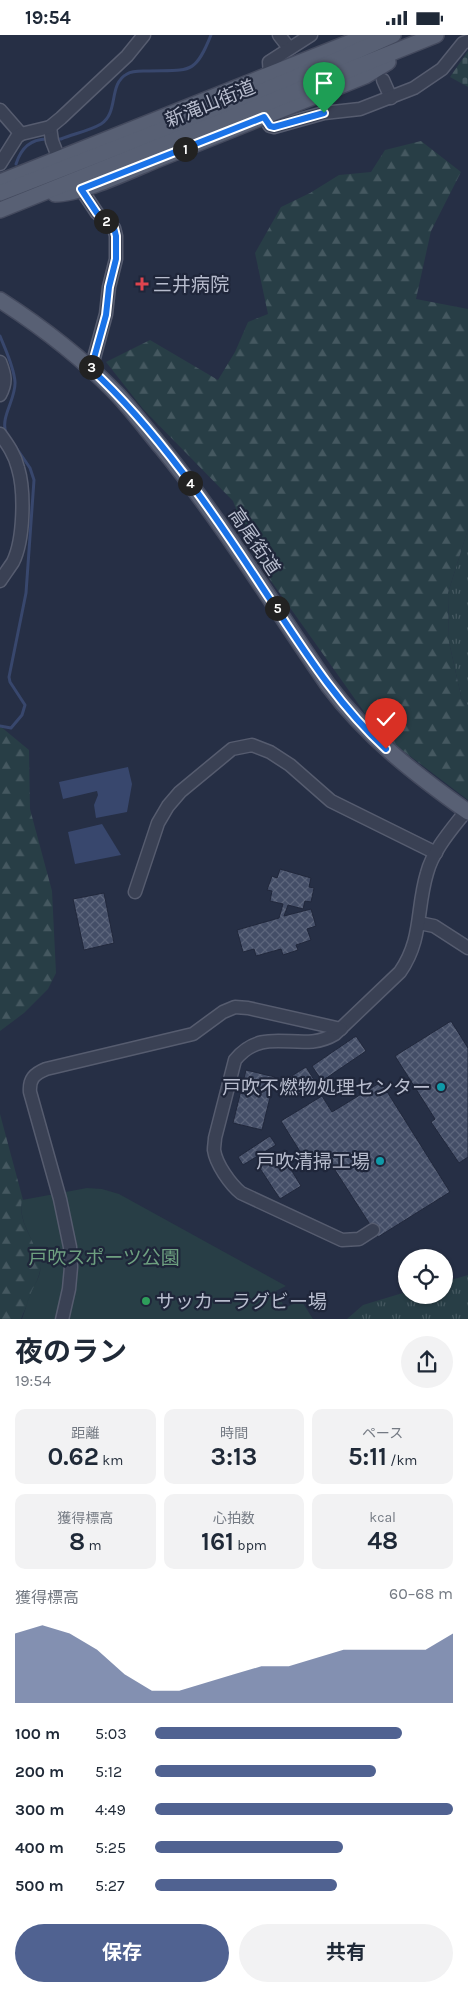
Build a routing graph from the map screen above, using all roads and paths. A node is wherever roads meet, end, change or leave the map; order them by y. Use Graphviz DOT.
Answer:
graph roads {
  1 [pos="144,35"];
  2 [pos="279,35"];
  3 [pos="311,35"];
  4 [pos="390,36"];
  5 [pos="431,37"];
  6 [pos="468,41"];
  7 [pos="289,48"];
  8 [pos="270,75"];
  9 [pos="384,80"];
  10 [pos="390,97"];
  11 [pos="0,110"];
  12 [pos="264,117"];
  13 [pos="51,133"];
  14 [pos="20,134"];
  15 [pos="59,159"];
  16 [pos="0,164"];
  17 [pos="0,184"];
  18 [pos="81,189"];
  19 [pos="42,193"];
  20 [pos="0,210"];
  21 [pos="0,300"];
  22 [pos="0,362"];
  23 [pos="91,369"];
  24 [pos="0,395"];
  25 [pos="0,434"];
  26 [pos="0,581"];
  27 [pos="467,811"];
  28 [pos="436,853"];
  29 [pos="135,892"];
  30 [pos="419,923"];
  31 [pos="468,948"];
  32 [pos="340,1029"];
  33 [pos="373,1230"];
  34 [pos="62,1319"];
  1 -- 13 [label="street"];
  2 -- 7 [label="street"];
  3 -- 7 [label="street"];
  4 -- 8 [label="main road"];
  4 -- 17 [label="main road, 新滝山街道"];
  5 -- 12 [label="main road"];
  5 -- 19 [label="main road, 新滝山街道"];
  6 -- 10 [label="street"];
  7 -- 8 [label="street"];
  8 -- 15 [label="main road"];
  9 -- 10 [label="street"];
  10 -- 12 [label="street"];
  11 -- 14 [label="street"];
  12 -- 18 [label="main road"];
  13 -- 14 [label="street"];
  13 -- 15 [label="street"];
  14 -- 16 [label="street"];
  15 -- 17 [label="main road"];
  18 -- 19 [label="main road"];
  18 -- 23 [label="street"];
  19 -- 20 [label="main road, 新滝山街道"];
  21 -- 23 [label="main road, 高尾街道"];
  22 -- 24 [label="street"];
  23 -- 27 [label="main road, 高尾街道"];
  25 -- 26 [label="street"];
  27 -- 28 [label="street"];
  28 -- 29 [label="street"];
  28 -- 30 [label="street"];
  30 -- 31 [label="street"];
  30 -- 32 [label="street"];
  32 -- 33 [label="street"];
  32 -- 34 [label="street"];
}
